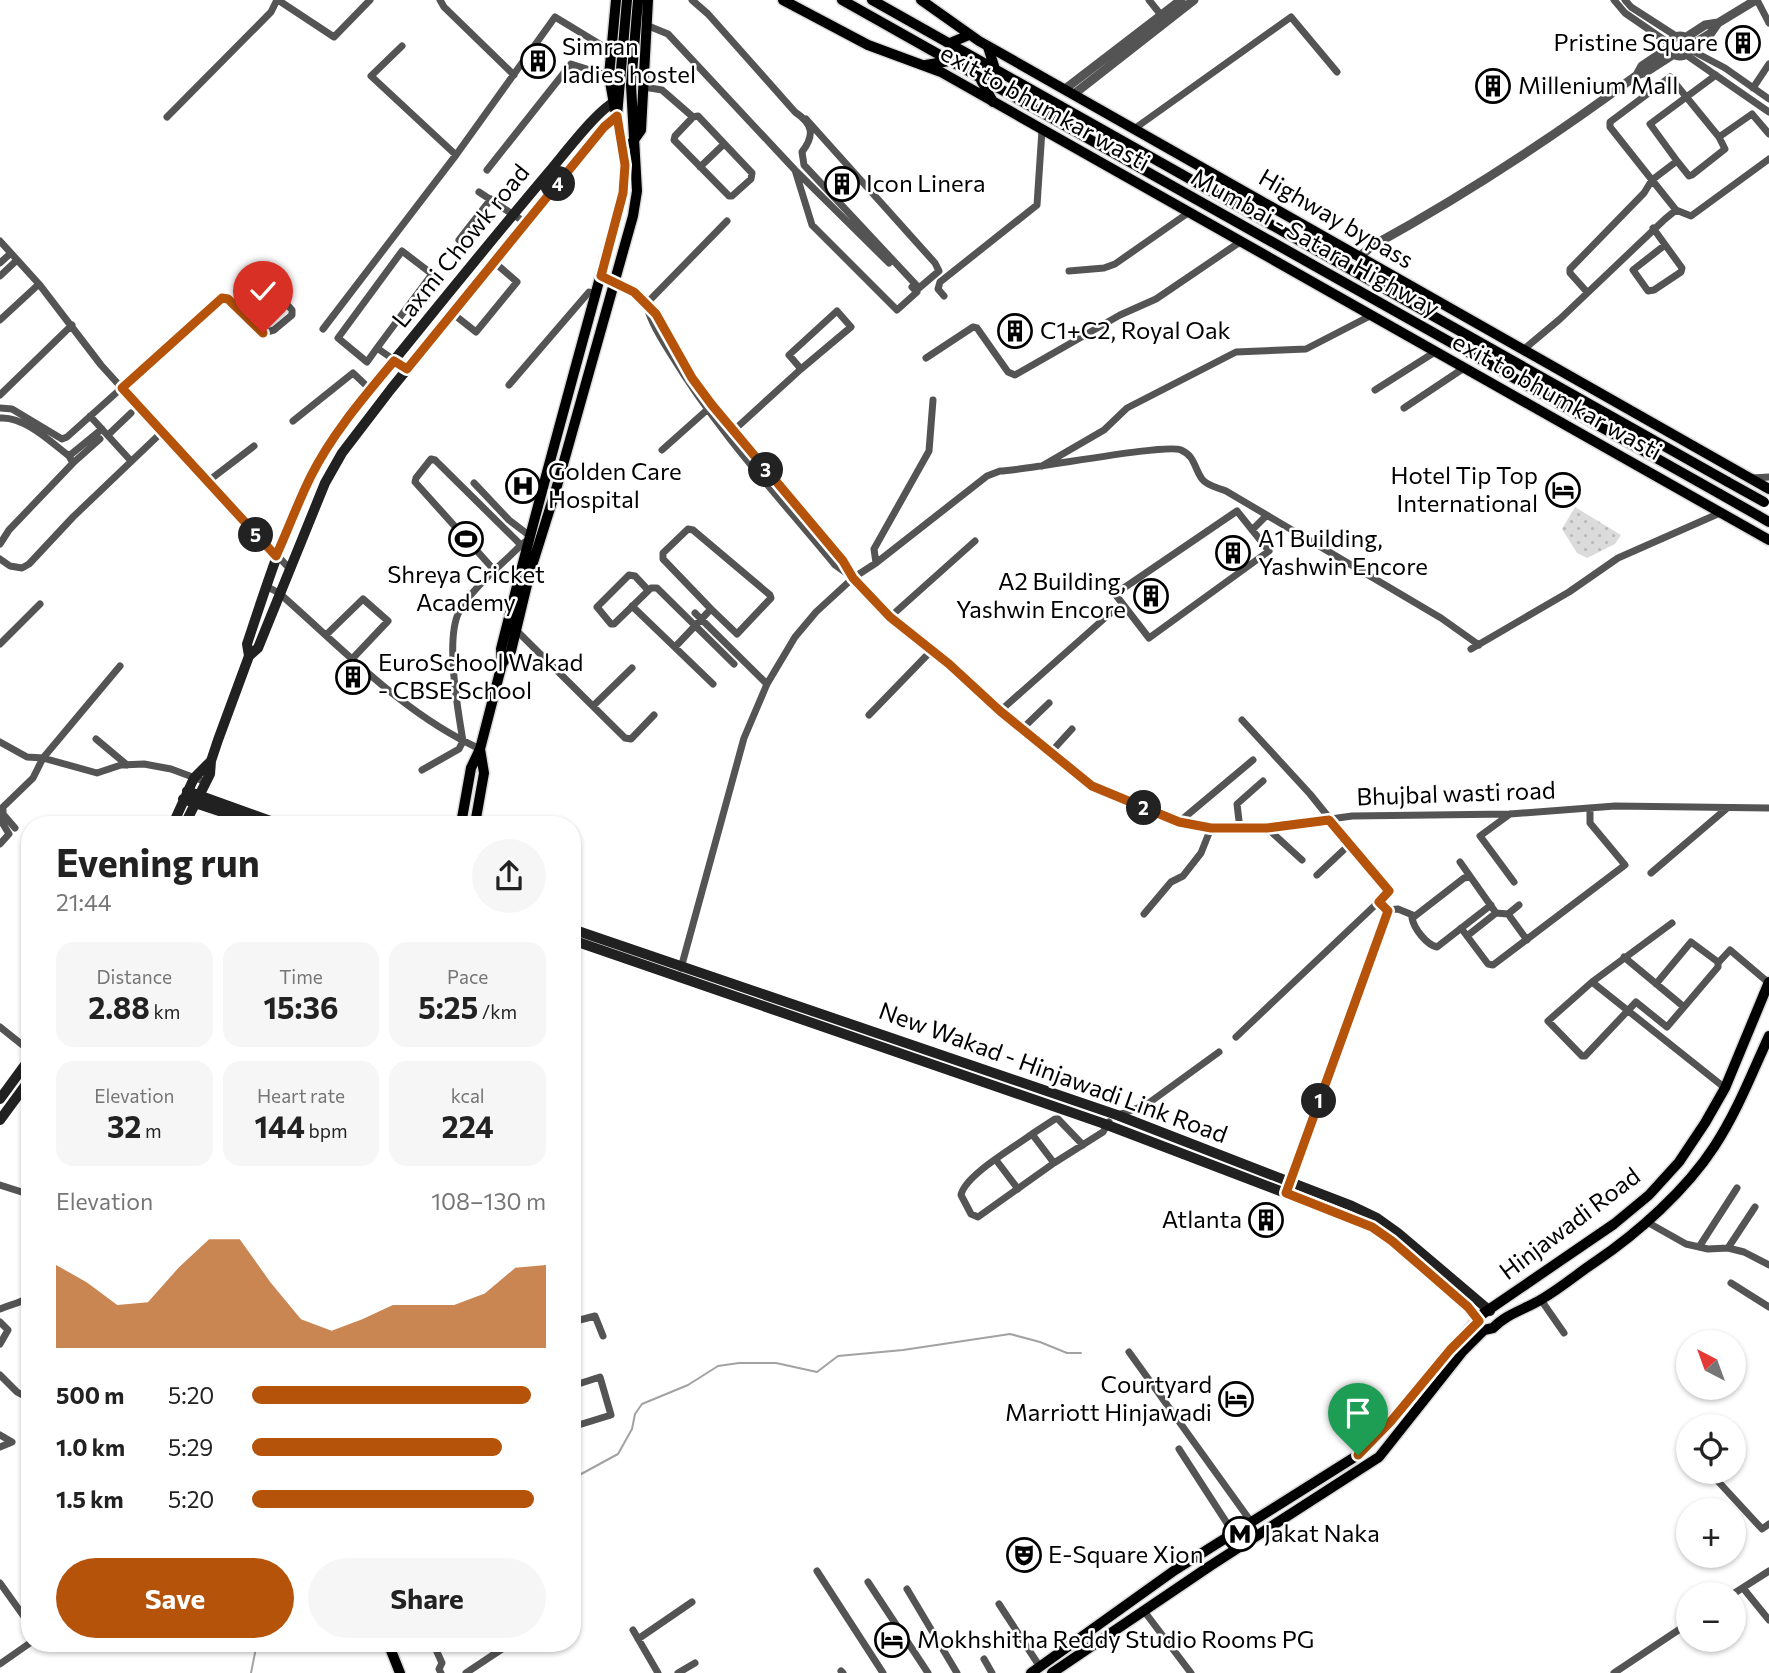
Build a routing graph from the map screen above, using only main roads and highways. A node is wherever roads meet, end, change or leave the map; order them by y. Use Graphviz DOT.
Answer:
graph roads {
  1 [pos="616,0"];
  2 [pos="627,0"];
  3 [pos="638,0"];
  4 [pos="648,0"];
  5 [pos="783,0"];
  6 [pos="842,0"];
  7 [pos="872,0"];
  8 [pos="921,0"];
  9 [pos="969,35"];
  10 [pos="950,44"];
  11 [pos="988,47"];
  12 [pos="949,61"];
  13 [pos="926,65"];
  14 [pos="995,69"];
  15 [pos="980,79"];
  16 [pos="615,101"];
  17 [pos="993,102"];
  18 [pos="617,116"];
  19 [pos="627,145"];
  20 [pos="618,212"];
  21 [pos="633,216"];
  22 [pos="1751,478"];
  23 [pos="1769,489"];
  24 [pos="1767,504"];
  25 [pos="1720,513"];
  26 [pos="1769,522"];
  27 [pos="1769,540"];
  28 [pos="529,543"];
  29 [pos="249,656"];
  30 [pos="502,664"];
  31 [pos="480,749"];
  32 [pos="211,761"];
  33 [pos="185,795"];
  34 [pos="197,799"];
  35 [pos="176,816"];
  36 [pos="189,816"];
  37 [pos="238,816"];
  38 [pos="253,816"];
  39 [pos="462,816"];
  40 [pos="476,816"];
  41 [pos="581,936"];
  42 [pos="581,939"];
  43 [pos="585,939"];
  44 [pos="1769,982"];
  45 [pos="1769,1036"];
  46 [pos="934,1058"];
  47 [pos="21,1070"];
  48 [pos="21,1091"];
  49 [pos="0,1099"];
  50 [pos="0,1120"];
  51 [pos="1679,1162"];
  52 [pos="1693,1173"];
  53 [pos="1490,1311"];
  54 [pos="1497,1321"];
  55 [pos="1481,1326"];
  56 [pos="392,1652"];
  57 [pos="1036,1670"];
  58 [pos="400,1673"];
  59 [pos="1052,1673"];
  1 -- 16 [label="main road"];
  2 -- 16 [label="main road"];
  3 -- 19 [label="main road"];
  4 -- 19 [label="main road"];
  5 -- 13 [label="main road, exit to bhumkar wasti"];
  6 -- 12 [label="main road, Mumbai - Satara Highway"];
  7 -- 10 [label="main road, Mumbai - Satara Highway"];
  8 -- 9 [label="main road, Highway bypass"];
  9 -- 10 [label="main road"];
  9 -- 11 [label="main road, Highway bypass"];
  10 -- 14 [label="main road, Mumbai - Satara Highway"];
  11 -- 14 [label="main road"];
  11 -- 22 [label="main road, Highway bypass"];
  12 -- 13 [label="main road"];
  12 -- 15 [label="main road, Mumbai - Satara Highway"];
  13 -- 17 [label="main road, exit to bhumkar wasti"];
  14 -- 24 [label="main road, Mumbai - Satara Highway, bridge"];
  15 -- 17 [label="main road"];
  15 -- 26 [label="main road, Mumbai - Satara Highway, bridge"];
  16 -- 18 [label="main road"];
  16 -- 29 [label="main road, Laxmi Chowk road"];
  17 -- 25 [label="main road, exit to bhumkar wasti"];
  18 -- 19 [label="main road"];
  18 -- 29 [label="main road, Laxmi Chowk road"];
  19 -- 20 [label="main road"];
  19 -- 21 [label="main road"];
  20 -- 21 [label="main road"];
  20 -- 28 [label="main road"];
  21 -- 28 [label="main road"];
  22 -- 23 [label="main road, Highway bypass"];
  22 -- 25 [label="main road"];
  25 -- 27 [label="main road, exit to bhumkar wasti"];
  28 -- 30 [label="main road"];
  28 -- 30 [label="main road"];
  29 -- 32 [label="main road, Laxmi Chowk road"];
  30 -- 31 [label="main road"];
  31 -- 39 [label="main road"];
  31 -- 40 [label="main road"];
  32 -- 33 [label="main road"];
  32 -- 34 [label="main road, Laxmi Chowk road"];
  33 -- 34 [label="main road"];
  33 -- 35 [label="main road"];
  34 -- 36 [label="main road"];
  34 -- 37 [label="main road"];
  34 -- 38 [label="main road"];
  41 -- 43 [label="main road, New Wakad - Hinjawadi Link Road"];
  42 -- 43 [label="main road, New Wakad - Hinjawadi Link Road"];
  43 -- 46 [label="main road, New Wakad - Hinjawadi Link Road"];
  44 -- 51 [label="main road, Hinjawadi Road"];
  45 -- 52 [label="main road, Hinjawadi Road"];
  46 -- 53 [label="main road, New Wakad - Hinjawadi Link Road"];
  46 -- 55 [label="main road, New Wakad - Hinjawadi Link Road"];
  47 -- 49 [label="main road"];
  48 -- 50 [label="main road"];
  51 -- 52 [label="main road"];
  51 -- 53 [label="main road, Hinjawadi Road"];
  52 -- 54 [label="main road, Hinjawadi Road"];
  53 -- 54 [label="main road"];
  53 -- 55 [label="main road"];
  54 -- 55 [label="main road, Hinjawadi Road"];
  55 -- 57 [label="main road"];
  55 -- 59 [label="main road, Hinjawadi Road"];
  56 -- 58 [label="main road"];
}
